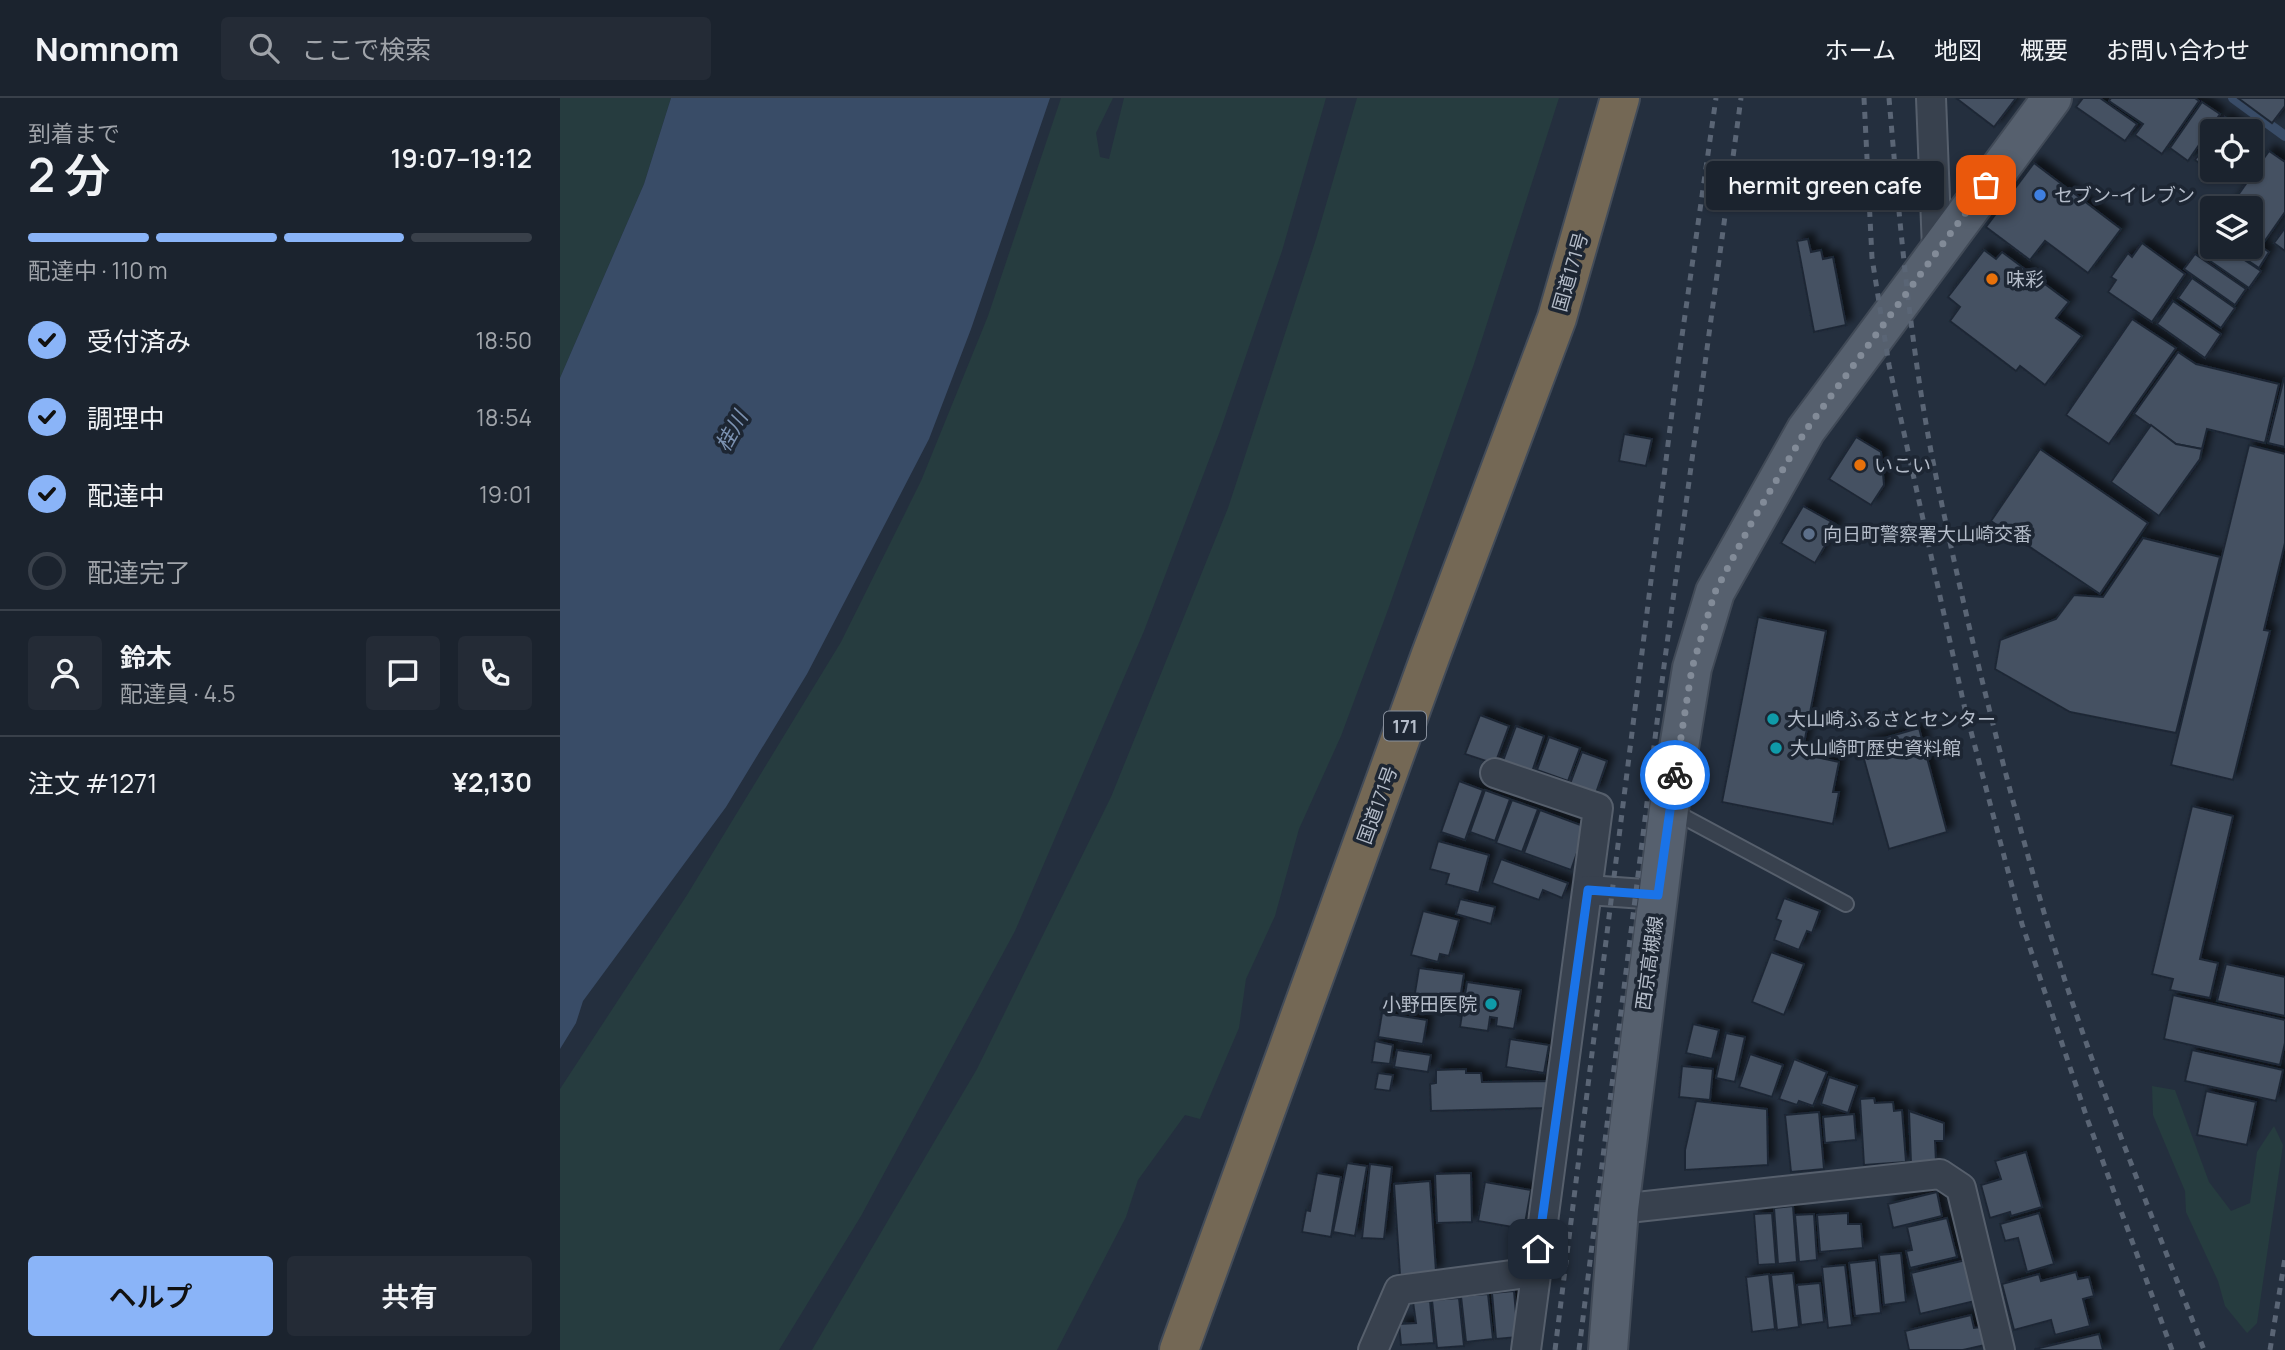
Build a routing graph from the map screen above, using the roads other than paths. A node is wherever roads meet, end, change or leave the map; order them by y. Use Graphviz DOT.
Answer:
graph roads {
  1 [pos="1620,98"];
  2 [pos="1931,98"];
  3 [pos="2052,98"];
  4 [pos="1937,249"];
  5 [pos="1495,773"];
  6 [pos="1669,809"];
  7 [pos="1588,890"];
  8 [pos="1658,895"];
  9 [pos="1846,904"];
  10 [pos="1619,1209"];
  11 [pos="1535,1272"];
  12 [pos="1179,1350"];
  13 [pos="1373,1350"];
  14 [pos="1526,1350"];
  15 [pos="1608,1350"];
  16 [pos="2000,1350"];
  1 -- 12 [label="highway, 国道171号 / 171"];
  2 -- 4 [label="street"];
  3 -- 4 [label="main road, 西京高槻線"];
  4 -- 6 [label="main road, 西京高槻線"];
  5 -- 7 [label="street"];
  6 -- 8 [label="main road, 西京高槻線"];
  6 -- 9 [label="lane"];
  7 -- 8 [label="street"];
  7 -- 11 [label="street"];
  8 -- 10 [label="main road, 西京高槻線"];
  10 -- 15 [label="main road, 西京高槻線"];
  10 -- 16 [label="street"];
  11 -- 13 [label="street"];
  11 -- 14 [label="street"];
}
